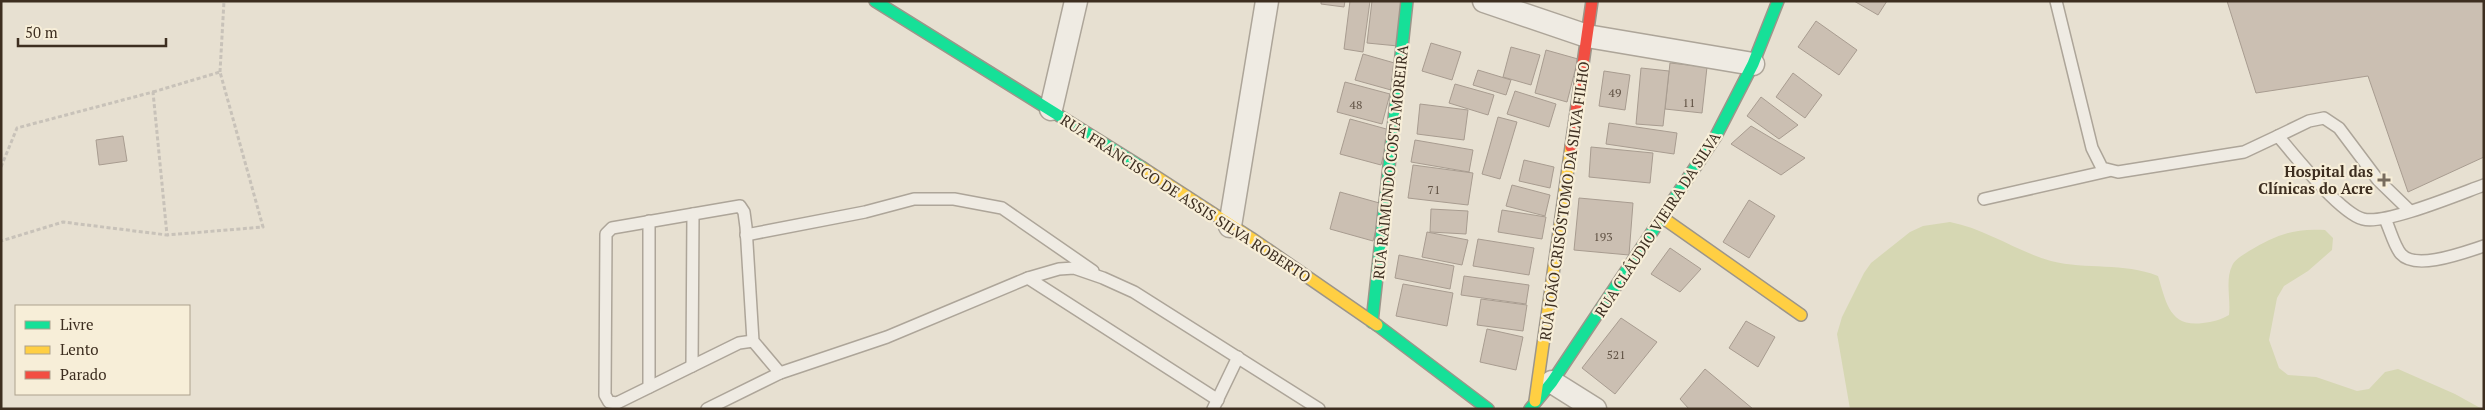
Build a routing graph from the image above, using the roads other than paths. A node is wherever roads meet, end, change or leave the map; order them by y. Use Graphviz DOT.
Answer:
graph roads {
  1 [pos="875,1"];
  2 [pos="1076,1"];
  3 [pos="1267,1"];
  4 [pos="1407,1"];
  5 [pos="1484,1"];
  6 [pos="1592,1"];
  7 [pos="1778,1"];
  8 [pos="2056,1"];
  9 [pos="1587,36"];
  10 [pos="1753,64"];
  11 [pos="1051,109"];
  12 [pos="2278,136"];
  13 [pos="2108,171"];
  14 [pos="2484,185"];
  15 [pos="1984,199"];
  16 [pos="2409,210"];
  17 [pos="694,214"];
  18 [pos="1663,218"];
  19 [pos="2385,219"];
  20 [pos="649,222"];
  21 [pos="1230,226"];
  22 [pos="746,235"];
  23 [pos="2484,246"];
  24 [pos="1028,278"];
  25 [pos="1103,278"];
  26 [pos="1800,315"];
  27 [pos="1372,322"];
  28 [pos="753,341"];
  29 [pos="1238,357"];
  30 [pos="692,366"];
  31 [pos="780,373"];
  32 [pos="1552,382"];
  33 [pos="649,387"];
  34 [pos="1216,404"];
  35 [pos="1533,405"];
  36 [pos="707,409"];
  37 [pos="1319,409"];
  38 [pos="1488,409"];
  39 [pos="1595,409"];
  1 -- 11 [label="street, RUA FRANCISCO DE ASSIS SILVA ROBERTO"];
  2 -- 11 [label="street"];
  3 -- 21 [label="street"];
  4 -- 27 [label="street, RUA RAIMUNDO COSTA MOREIRA"];
  5 -- 9 [label="street"];
  6 -- 9 [label="street, RUA JOÃO CRISÓSTOMO DA SILVA FILHO"];
  7 -- 10 [label="street, RUA CLÁUDIO VIEIRA DA SILVA"];
  8 -- 13 [label="lane"];
  9 -- 10 [label="street"];
  9 -- 35 [label="street, RUA JOÃO CRISÓSTOMO DA SILVA FILHO"];
  10 -- 18 [label="street, RUA CLÁUDIO VIEIRA DA SILVA"];
  11 -- 21 [label="street, RUA FRANCISCO DE ASSIS SILVA ROBERTO"];
  12 -- 13 [label="lane"];
  12 -- 16 [label="lane"];
  12 -- 19 [label="lane"];
  13 -- 15 [label="lane"];
  14 -- 16 [label="lane"];
  16 -- 19 [label="lane"];
  17 -- 20 [label="lane"];
  17 -- 22 [label="lane"];
  17 -- 30 [label="lane"];
  18 -- 26 [label="street"];
  18 -- 32 [label="street, RUA CLÁUDIO VIEIRA DA SILVA"];
  19 -- 23 [label="lane"];
  20 -- 33 [label="lane"];
  20 -- 33 [label="lane"];
  21 -- 27 [label="street, RUA FRANCISCO DE ASSIS SILVA ROBERTO"];
  22 -- 25 [label="lane"];
  22 -- 28 [label="lane"];
  24 -- 25 [label="lane"];
  24 -- 31 [label="lane"];
  24 -- 34 [label="lane"];
  25 -- 29 [label="lane"];
  27 -- 38 [label="street, RUA FRANCISCO DE ASSIS SILVA ROBERTO"];
  28 -- 30 [label="lane"];
  28 -- 31 [label="lane"];
  29 -- 34 [label="lane"];
  29 -- 37 [label="lane"];
  30 -- 33 [label="lane"];
  31 -- 36 [label="lane"];
  32 -- 35 [label="street, RUA CLÁUDIO VIEIRA DA SILVA"];
  32 -- 39 [label="street"];
}
